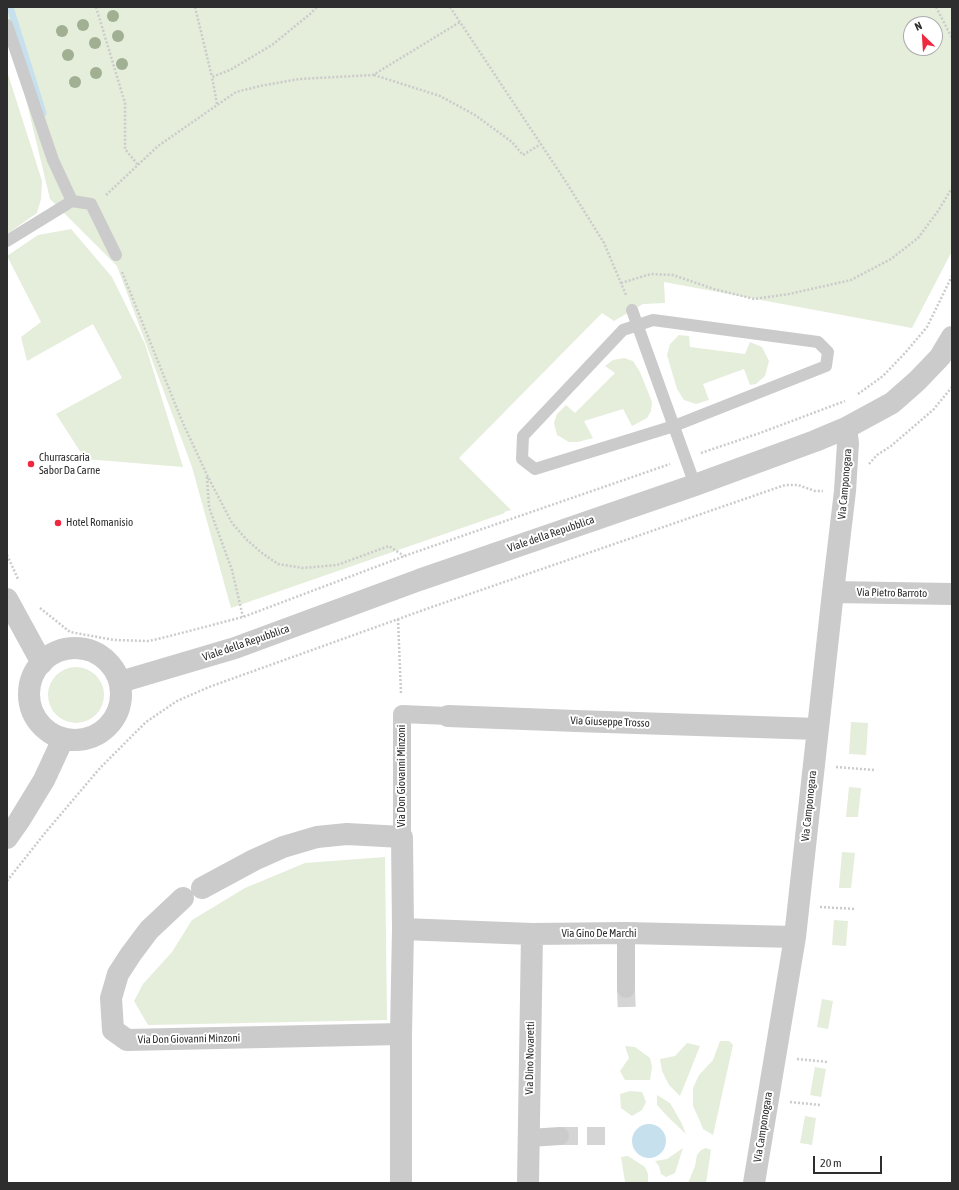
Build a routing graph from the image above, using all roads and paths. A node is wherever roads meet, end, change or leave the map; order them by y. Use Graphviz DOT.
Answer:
graph roads {
  1 [pos="96,7"];
  2 [pos="195,7"];
  3 [pos="317,7"];
  4 [pos="450,7"];
  5 [pos="936,7"];
  6 [pos="460,22"];
  7 [pos="7,25"];
  8 [pos="952,38"];
  9 [pos="373,75"];
  10 [pos="212,77"];
  11 [pos="217,104"];
  12 [pos="541,144"];
  13 [pos="138,165"];
  14 [pos="952,188"];
  15 [pos="72,201"];
  16 [pos="91,204"];
  17 [pos="7,241"];
  18 [pos="116,255"];
  19 [pos="952,276"];
  20 [pos="621,283"];
  21 [pos="632,310"];
  22 [pos="638,325"];
  23 [pos="952,337"];
  24 [pos="952,387"];
  25 [pos="853,398"];
  26 [pos="846,400"];
  27 [pos="674,426"];
  28 [pos="846,428"];
  29 [pos="686,458"];
  30 [pos="867,469"];
  31 [pos="207,475"];
  32 [pos="695,485"];
  33 [pos="845,491"];
  34 [pos="7,555"];
  35 [pos="404,556"];
  36 [pos="13,591"];
  37 [pos="833,592"];
  38 [pos="952,594"];
  39 [pos="36,604"];
  40 [pos="243,617"];
  41 [pos="398,619"];
  42 [pos="42,663"];
  43 [pos="120,682"];
  44 [pos="402,714"];
  45 [pos="448,716"];
  46 [pos="818,729"];
  47 [pos="63,739"];
  48 [pos="834,767"];
  49 [pos="874,770"];
  50 [pos="11,831"];
  51 [pos="402,837"];
  52 [pos="7,881"];
  53 [pos="202,888"];
  54 [pos="183,898"];
  55 [pos="816,907"];
  56 [pos="856,909"];
  57 [pos="403,929"];
  58 [pos="626,933"];
  59 [pos="532,934"];
  60 [pos="795,937"];
  61 [pos="626,989"];
  62 [pos="401,1034"];
  63 [pos="792,1058"];
  64 [pos="828,1062"];
  65 [pos="786,1101"];
  66 [pos="820,1105"];
  67 [pos="560,1136"];
  68 [pos="529,1138"];
  69 [pos="401,1183"];
  70 [pos="528,1183"];
  71 [pos="754,1183"];
  1 -- 13 [label="path"];
  2 -- 10 [label="path"];
  3 -- 10 [label="path"];
  4 -- 6 [label="path"];
  5 -- 8 [label="path"];
  6 -- 9 [label="path"];
  6 -- 12 [label="path"];
  7 -- 15 [label="lane"];
  9 -- 11 [label="path"];
  9 -- 12 [label="path"];
  10 -- 11 [label="path"];
  11 -- 13 [label="path"];
  12 -- 20 [label="path"];
  13 -- 16 [label="path"];
  14 -- 20 [label="path"];
  15 -- 16 [label="lane"];
  15 -- 17 [label="lane"];
  16 -- 18 [label="lane"];
  18 -- 31 [label="path"];
  19 -- 25 [label="path"];
  20 -- 21 [label="path"];
  21 -- 22 [label="lane"];
  22 -- 27 [label="lane"];
  22 -- 27 [label="lane"];
  22 -- 27 [label="lane"];
  23 -- 28 [label="street, Viale della Repubblica"];
  24 -- 30 [label="path"];
  26 -- 29 [label="path"];
  27 -- 29 [label="lane"];
  28 -- 32 [label="street, Viale della Repubblica"];
  28 -- 33 [label="street, Via Camponogara"];
  29 -- 32 [label="lane"];
  29 -- 35 [label="path"];
  31 -- 35 [label="path"];
  31 -- 40 [label="path"];
  32 -- 43 [label="street, Viale della Repubblica"];
  33 -- 37 [label="street, Via Camponogara"];
  33 -- 41 [label="path"];
  34 -- 36 [label="path"];
  35 -- 40 [label="path"];
  36 -- 42 [label="street"];
  37 -- 38 [label="street, Via Pietro Barroto"];
  37 -- 46 [label="street, Via Camponogara"];
  39 -- 40 [label="path"];
  41 -- 44 [label="path"];
  41 -- 52 [label="path"];
  42 -- 43 [label="street"];
  42 -- 47 [label="street"];
  43 -- 47 [label="street"];
  44 -- 45 [label="street, Via Giuseppe Trosso"];
  44 -- 51 [label="street, Via Don Giovanni Minzoni"];
  45 -- 46 [label="street, Via Giuseppe Trosso"];
  46 -- 60 [label="street, Via Camponogara"];
  47 -- 50 [label="street"];
  48 -- 49 [label="path"];
  51 -- 53 [label="street, Via Don Giovanni Minzoni"];
  51 -- 57 [label="street, Via Don Giovanni Minzoni"];
  54 -- 62 [label="street, Via Don Giovanni Minzoni"];
  55 -- 56 [label="path"];
  57 -- 59 [label="street, Via Gino De Marchi"];
  57 -- 62 [label="street, Via Don Giovanni Minzoni"];
  58 -- 59 [label="street, Via Gino De Marchi"];
  58 -- 60 [label="street, Via Gino De Marchi"];
  58 -- 61 [label="street"];
  59 -- 68 [label="street, Via Dino Novaretti"];
  60 -- 71 [label="street, Via Camponogara"];
  62 -- 69 [label="street, Via Don Giovanni Minzoni"];
  63 -- 64 [label="path"];
  65 -- 66 [label="path"];
  67 -- 68 [label="street"];
  68 -- 70 [label="street, Via Dino Novaretti"];
}
